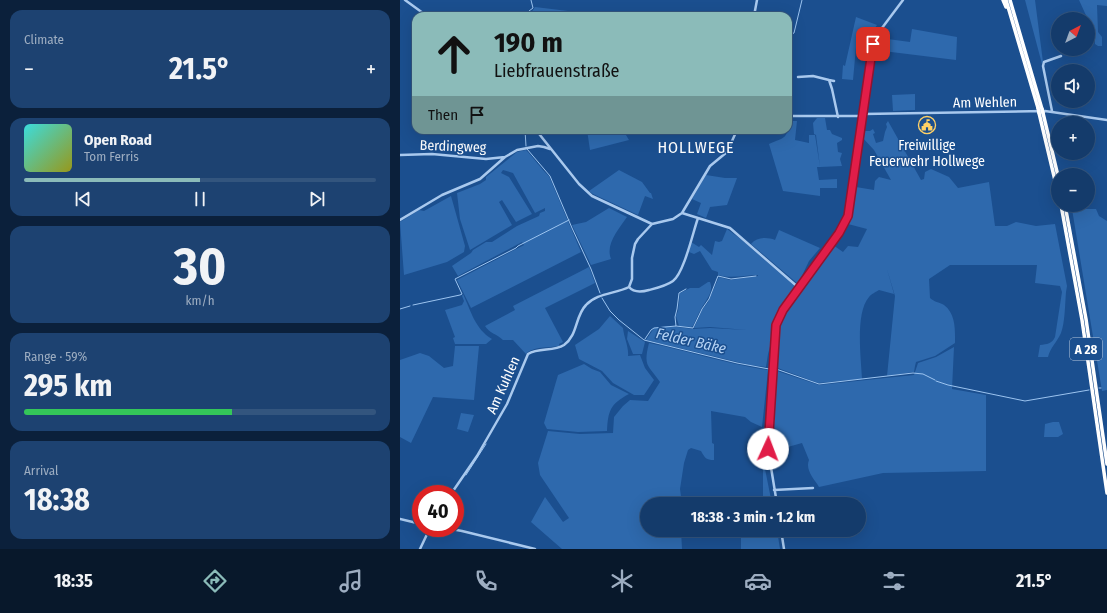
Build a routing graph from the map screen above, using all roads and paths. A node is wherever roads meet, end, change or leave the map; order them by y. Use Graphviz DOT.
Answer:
graph roads {
  1 [pos="405,0"];
  2 [pos="756,0"];
  3 [pos="903,0"];
  4 [pos="1003,0"];
  5 [pos="1006,0"];
  6 [pos="1010,0"];
  7 [pos="422,12"];
  8 [pos="754,12"];
  9 [pos="1014,24"];
  10 [pos="1061,56"];
  11 [pos="798,77"];
  12 [pos="829,80"];
  13 [pos="834,80"];
  14 [pos="1040,108"];
  15 [pos="1052,111"];
  16 [pos="1041,113"];
  17 [pos="863,115"];
  18 [pos="792,116"];
  19 [pos="838,116"];
  20 [pos="1107,120"];
  21 [pos="539,134"];
  22 [pos="735,134"];
  23 [pos="544,141"];
  24 [pos="541,146"];
  25 [pos="550,149"];
  26 [pos="400,155"];
  27 [pos="506,157"];
  28 [pos="1053,168"];
  29 [pos="1056,168"];
  30 [pos="1061,212"];
  31 [pos="1065,212"];
  32 [pos="684,213"];
  33 [pos="698,218"];
  34 [pos="400,220"];
  35 [pos="652,224"];
  36 [pos="629,287"];
  37 [pos="799,288"];
  38 [pos="1107,464"];
  39 [pos="457,485"];
  40 [pos="813,488"];
  41 [pos="774,490"];
  42 [pos="1107,493"];
  43 [pos="775,497"];
  44 [pos="400,519"];
  45 [pos="412,522"];
  46 [pos="464,531"];
  47 [pos="426,537"];
  48 [pos="782,537"];
  49 [pos="420,549"];
  50 [pos="535,549"];
  51 [pos="784,549"];
  1 -- 7 [label="street"];
  2 -- 8 [label="street"];
  3 -- 17 [label="street"];
  4 -- 9 [label="highway"];
  5 -- 9 [label="highway"];
  6 -- 14 [label="highway"];
  9 -- 14 [label="highway"];
  10 -- 15 [label="street"];
  11 -- 12 [label="street"];
  12 -- 13 [label="street"];
  12 -- 19 [label="street"];
  14 -- 16 [label="highway, bridge"];
  15 -- 17 [label="street, Am Wehlen"];
  15 -- 20 [label="street, Am Wehlen"];
  16 -- 28 [label="highway"];
  16 -- 29 [label="highway"];
  17 -- 19 [label="street, Am Wehlen"];
  17 -- 37 [label="street"];
  18 -- 19 [label="street, Am Wehlen"];
  21 -- 23 [label="street"];
  22 -- 32 [label="street"];
  23 -- 24 [label="street"];
  23 -- 25 [label="street"];
  24 -- 25 [label="street"];
  24 -- 27 [label="street"];
  25 -- 35 [label="street"];
  26 -- 27 [label="street, Berdingweg"];
  27 -- 34 [label="street"];
  30 -- 42 [label="highway, A 28"];
  31 -- 38 [label="highway, A 28"];
  32 -- 33 [label="street"];
  32 -- 35 [label="street"];
  33 -- 36 [label="street"];
  33 -- 37 [label="street"];
  35 -- 36 [label="street"];
  36 -- 39 [label="street, Am Kuhlen"];
  37 -- 41 [label="street"];
  40 -- 41 [label="street"];
  41 -- 43 [label="street"];
  44 -- 45 [label="street"];
  46 -- 50 [label="street"];
  47 -- 49 [label="street"];
  48 -- 51 [label="street"];
}
